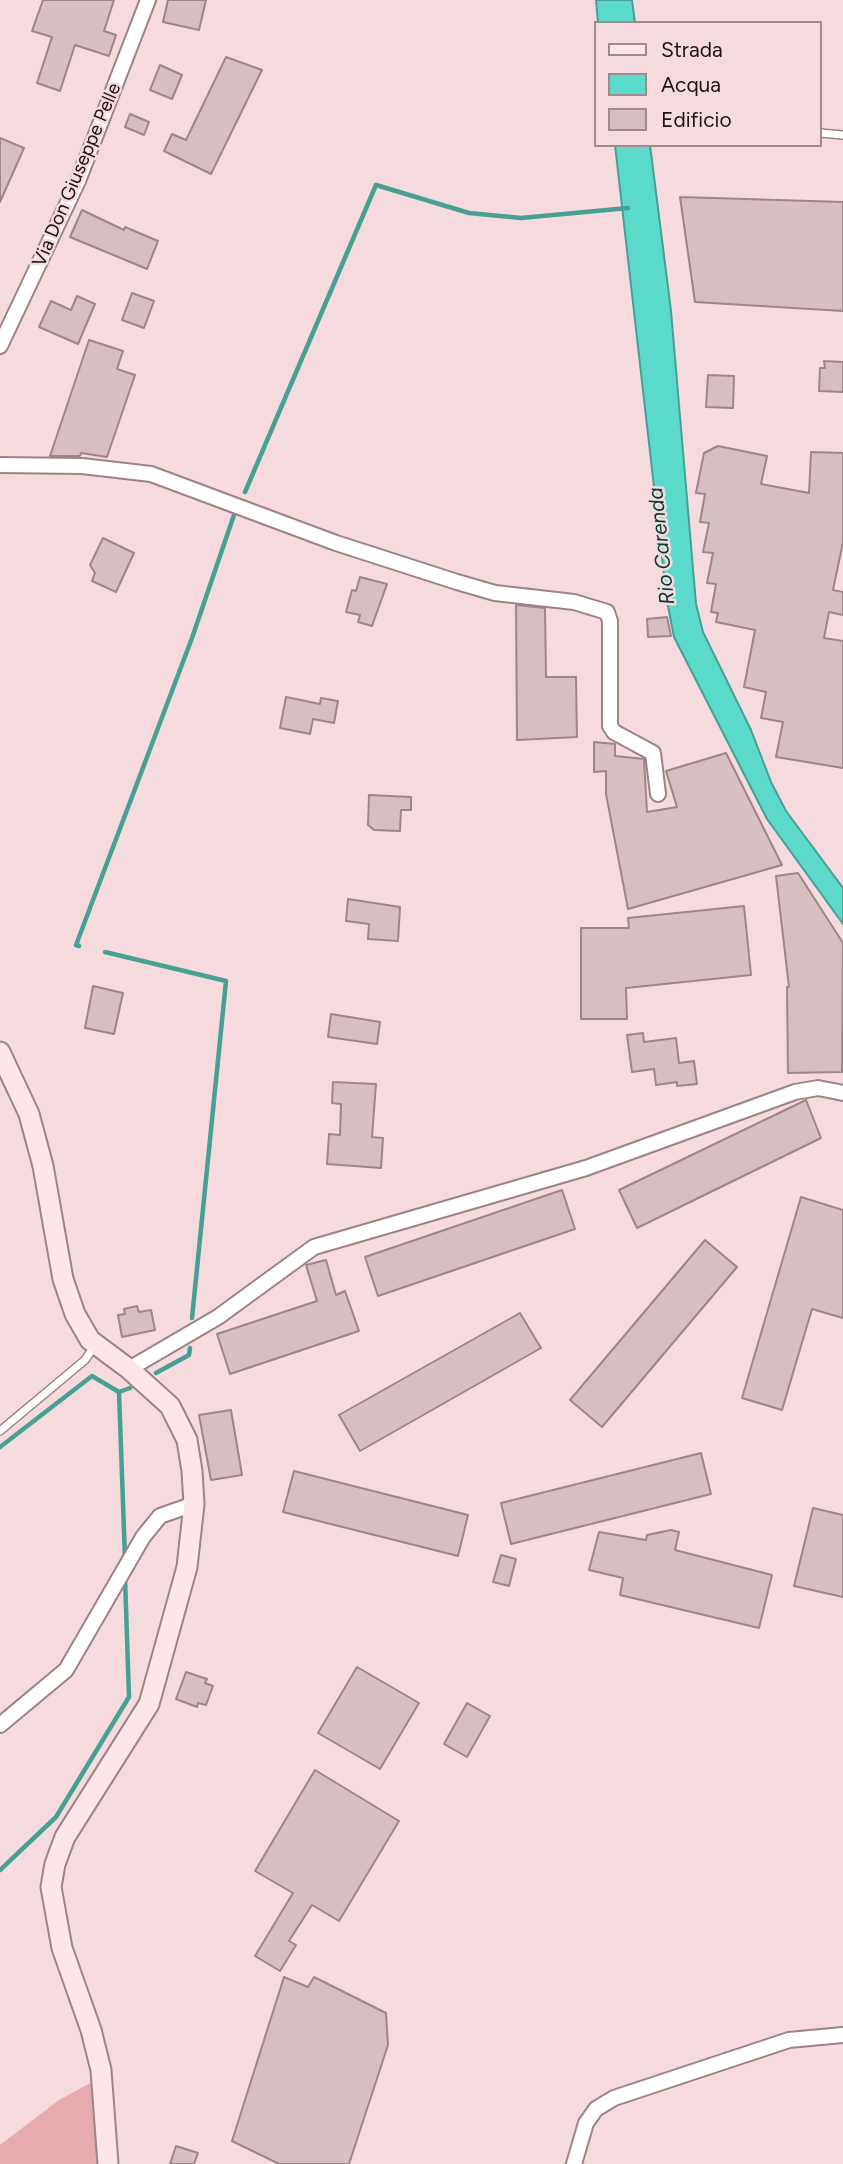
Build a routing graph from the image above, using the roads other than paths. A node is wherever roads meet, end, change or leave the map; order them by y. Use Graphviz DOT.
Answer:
graph roads {
  1 [pos="148,0"];
  2 [pos="822,133"];
  3 [pos="843,135"];
  4 [pos="0,346"];
  5 [pos="0,465"];
  6 [pos="658,793"];
  7 [pos="0,1052"];
  8 [pos="843,1093"];
  9 [pos="95,1345"];
  10 [pos="129,1369"];
  11 [pos="0,1431"];
  12 [pos="194,1504"];
  13 [pos="0,1725"];
  14 [pos="843,2035"];
  15 [pos="108,2164"];
  16 [pos="574,2164"];
  1 -- 4 [label="street, Via Don Giuseppe Pelle"];
  2 -- 3 [label="lane"];
  5 -- 6 [label="street"];
  7 -- 9 [label="main road"];
  8 -- 10 [label="street"];
  9 -- 10 [label="main road"];
  9 -- 11 [label="lane"];
  10 -- 12 [label="main road"];
  12 -- 13 [label="street"];
  12 -- 15 [label="main road"];
  14 -- 16 [label="street"];
}
